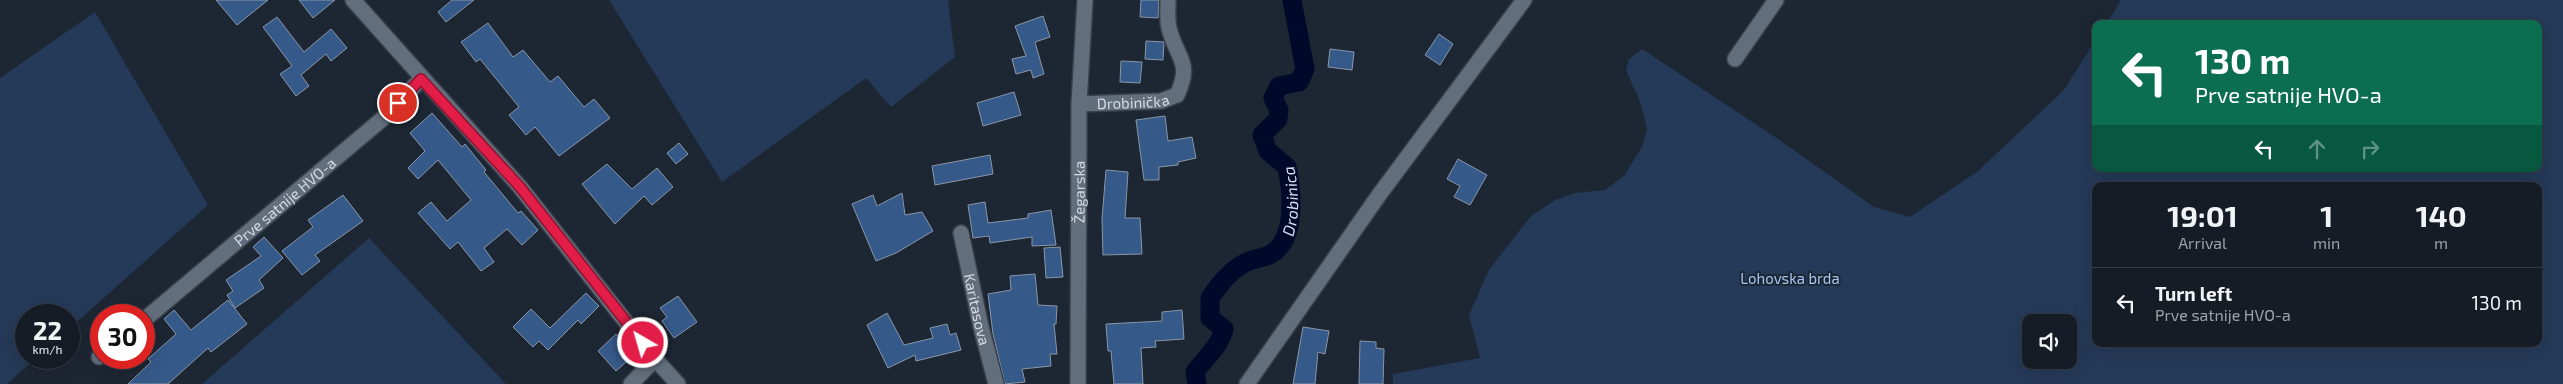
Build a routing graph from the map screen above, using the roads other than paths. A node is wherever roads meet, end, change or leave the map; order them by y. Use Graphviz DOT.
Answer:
graph roads {
  1 [pos="353,0"];
  2 [pos="1085,0"];
  3 [pos="1168,0"];
  4 [pos="1524,0"];
  5 [pos="1776,0"];
  6 [pos="1735,59"];
  7 [pos="421,79"];
  8 [pos="1079,104"];
  9 [pos="961,233"];
  10 [pos="155,311"];
  11 [pos="655,359"];
  12 [pos="631,384"];
  13 [pos="678,384"];
  14 [pos="996,384"];
  15 [pos="1078,384"];
  16 [pos="1247,384"];
  1 -- 7 [label="street"];
  2 -- 8 [label="street, Žegarska"];
  3 -- 8 [label="street, Drobinička"];
  4 -- 16 [label="street"];
  5 -- 6 [label="street"];
  7 -- 10 [label="street, Prve satnije HVO-a"];
  7 -- 11 [label="street"];
  8 -- 15 [label="street, Žegarska"];
  9 -- 14 [label="street, Karitasova"];
  11 -- 12 [label="street"];
  11 -- 13 [label="street"];
}
